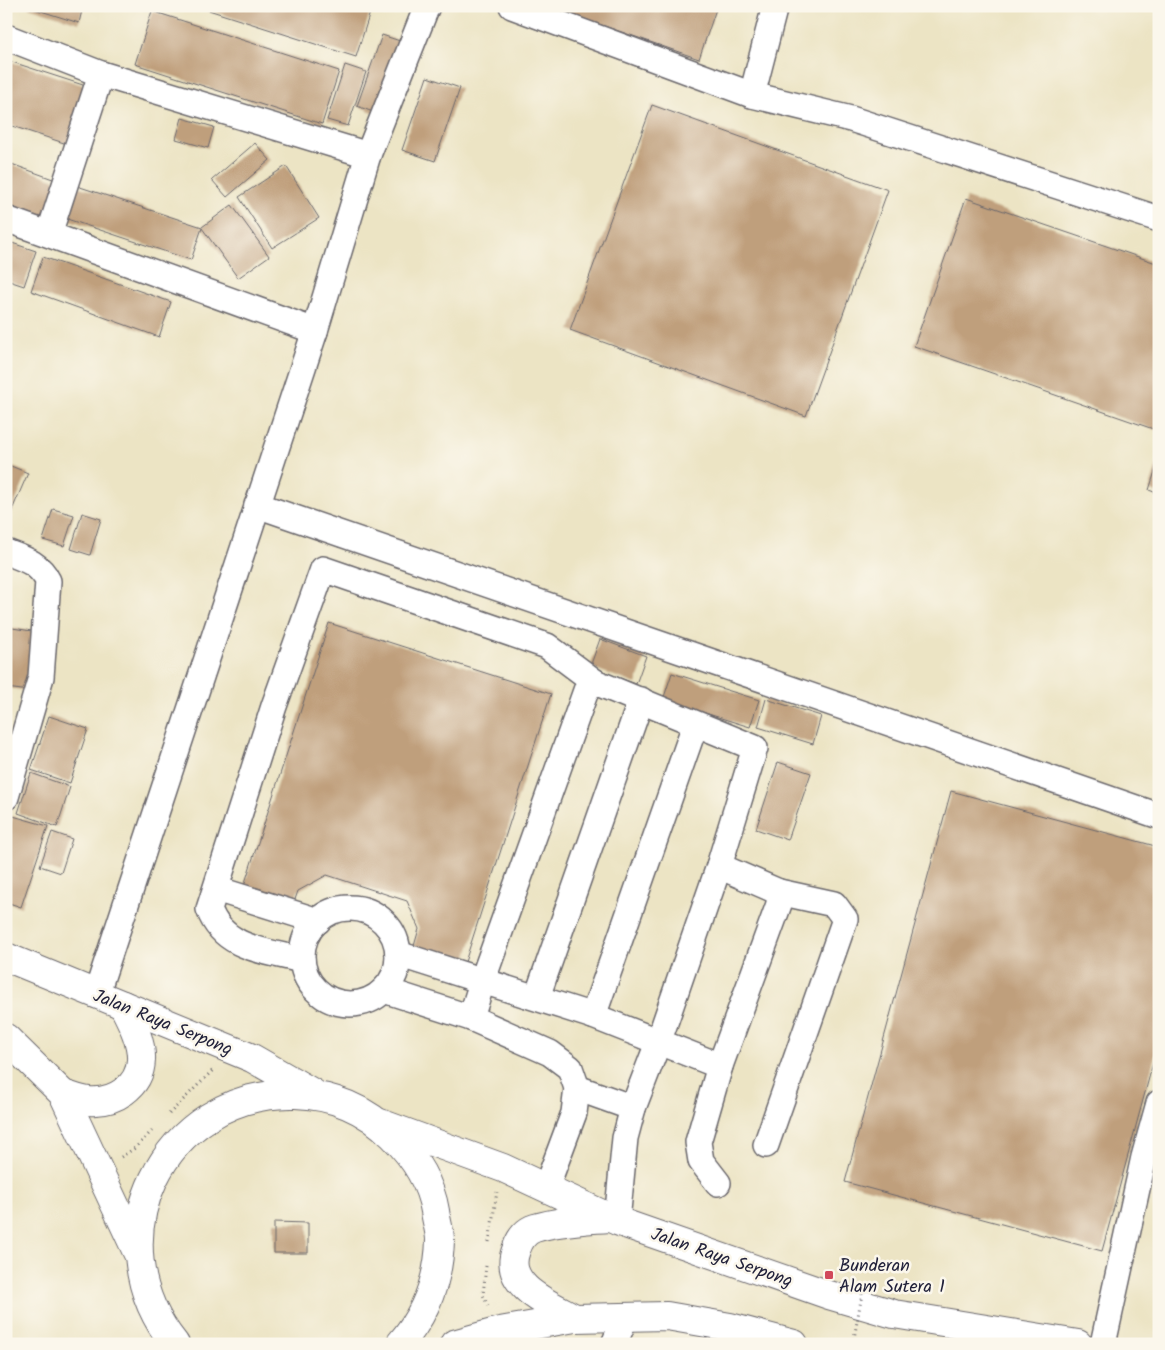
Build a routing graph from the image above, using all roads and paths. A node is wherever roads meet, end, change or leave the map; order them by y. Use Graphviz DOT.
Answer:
graph roads {
  1 [pos="427,6"];
  2 [pos="512,6"];
  3 [pos="775,6"];
  4 [pos="6,37"];
  5 [pos="101,74"];
  6 [pos="752,95"];
  7 [pos="368,155"];
  8 [pos="6,219"];
  9 [pos="1159,219"];
  10 [pos="49,234"];
  11 [pos="315,331"];
  12 [pos="257,505"];
  13 [pos="6,552"];
  14 [pos="595,682"];
  15 [pos="641,700"];
  16 [pos="695,724"];
  17 [pos="6,797"];
  18 [pos="1159,816"];
  19 [pos="720,866"];
  20 [pos="216,889"];
  21 [pos="779,892"];
  22 [pos="318,921"];
  23 [pos="398,954"];
  24 [pos="6,957"];
  25 [pos="302,960"];
  26 [pos="482,980"];
  27 [pos="384,990"];
  28 [pos="96,995"];
  29 [pos="537,997"];
  30 [pos="123,1005"];
  31 [pos="593,1016"];
  32 [pos="471,1018"];
  33 [pos="6,1038"];
  34 [pos="658,1043"];
  35 [pos="226,1048"];
  36 [pos="720,1066"];
  37 [pos="577,1088"];
  38 [pos="63,1094"];
  39 [pos="316,1095"];
  40 [pos="1159,1103"];
  41 [pos="633,1108"];
  42 [pos="163,1120"];
  43 [pos="380,1123"];
  44 [pos="156,1127"];
  45 [pos="766,1145"];
  46 [pos="99,1171"];
  47 [pos="718,1183"];
  48 [pos="546,1188"];
  49 [pos="612,1219"];
  50 [pos="137,1254"];
  51 [pos="862,1294"];
  52 [pos="615,1317"];
  53 [pos="575,1318"];
  54 [pos="175,1344"];
  55 [pos="400,1344"];
  56 [pos="454,1344"];
  57 [pos="606,1344"];
  58 [pos="614,1344"];
  59 [pos="794,1344"];
  60 [pos="853,1344"];
  61 [pos="1078,1344"];
  62 [pos="1103,1344"];
  1 -- 7 [label="street"];
  2 -- 6 [label="street"];
  3 -- 6 [label="street"];
  4 -- 5 [label="street"];
  5 -- 7 [label="street"];
  5 -- 10 [label="street"];
  6 -- 9 [label="street"];
  7 -- 11 [label="street"];
  8 -- 10 [label="street"];
  10 -- 11 [label="street"];
  11 -- 12 [label="street"];
  12 -- 18 [label="street"];
  12 -- 28 [label="street"];
  13 -- 17 [label="street"];
  14 -- 15 [label="street"];
  14 -- 20 [label="street"];
  14 -- 26 [label="street"];
  15 -- 16 [label="street"];
  15 -- 29 [label="street"];
  16 -- 19 [label="street"];
  16 -- 31 [label="street"];
  19 -- 21 [label="street"];
  19 -- 34 [label="street"];
  20 -- 22 [label="street"];
  20 -- 25 [label="street"];
  21 -- 36 [label="street"];
  21 -- 45 [label="street"];
  22 -- 23 [label="street"];
  22 -- 25 [label="street"];
  23 -- 26 [label="street"];
  23 -- 27 [label="street"];
  24 -- 28 [label="main road, Jalan Raya Serpong"];
  25 -- 27 [label="street"];
  26 -- 29 [label="street"];
  26 -- 32 [label="street"];
  27 -- 32 [label="street"];
  28 -- 30 [label="main road, Jalan Raya Serpong"];
  29 -- 31 [label="street"];
  30 -- 35 [label="main road, Jalan Raya Serpong"];
  30 -- 38 [label="main road"];
  31 -- 34 [label="street"];
  32 -- 37 [label="street"];
  33 -- 38 [label="main road"];
  34 -- 36 [label="street"];
  34 -- 41 [label="street"];
  35 -- 39 [label="main road, Jalan Raya Serpong"];
  35 -- 42 [label="path"];
  36 -- 47 [label="street"];
  37 -- 41 [label="street"];
  37 -- 48 [label="street"];
  38 -- 46 [label="main road"];
  39 -- 43 [label="main road"];
  39 -- 50 [label="main road"];
  40 -- 62 [label="street"];
  41 -- 49 [label="street"];
  43 -- 48 [label="main road, Jalan Raya Serpong"];
  43 -- 55 [label="main road"];
  44 -- 46 [label="path"];
  46 -- 50 [label="main road"];
  48 -- 49 [label="main road, Jalan Raya Serpong"];
  49 -- 53 [label="main road"];
  49 -- 61 [label="main road, Jalan Raya Serpong"];
  50 -- 54 [label="main road"];
  51 -- 60 [label="path, bridge"];
  52 -- 53 [label="main road"];
  52 -- 57 [label="street"];
  52 -- 58 [label="street"];
  52 -- 59 [label="main road"];
  53 -- 56 [label="main road"];
}
